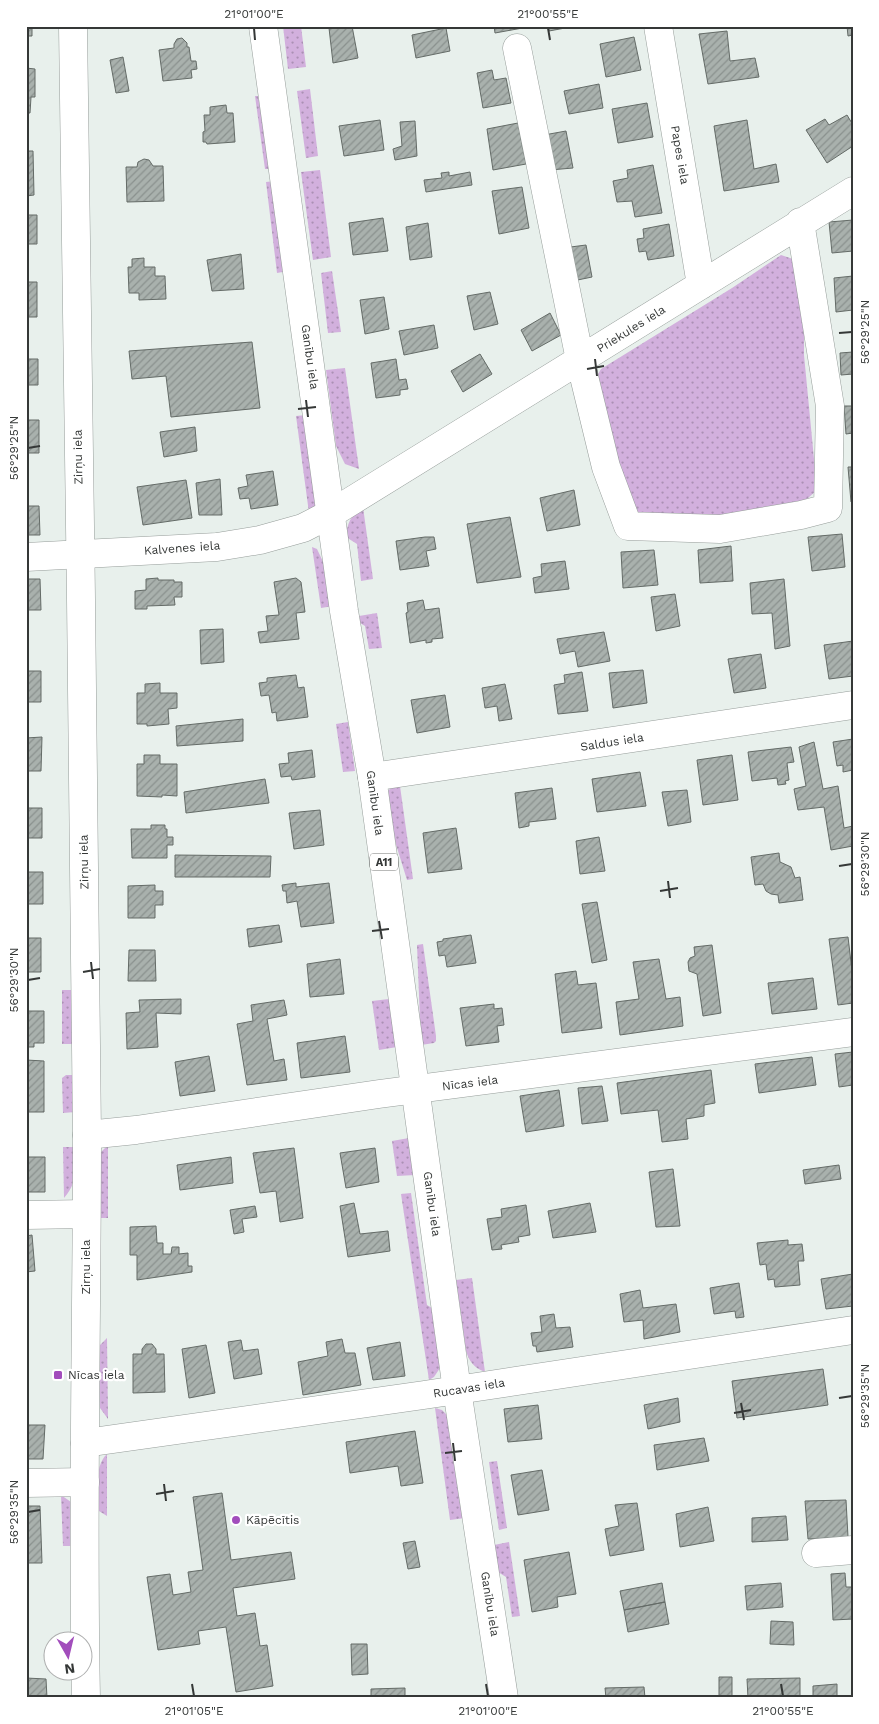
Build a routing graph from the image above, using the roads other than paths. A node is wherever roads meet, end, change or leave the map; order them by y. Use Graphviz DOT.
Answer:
graph roads {
  1 [pos="73,26"];
  2 [pos="263,26"];
  3 [pos="658,26"];
  4 [pos="518,48"];
  5 [pos="853,191"];
  6 [pos="800,222"];
  7 [pos="702,285"];
  8 [pos="580,360"];
  9 [pos="332,513"];
  10 [pos="81,554"];
  11 [pos="26,557"];
  12 [pos="853,705"];
  13 [pos="372,777"];
  14 [pos="853,1032"];
  15 [pos="416,1090"];
  16 [pos="87,1135"];
  17 [pos="86,1214"];
  18 [pos="26,1215"];
  19 [pos="853,1330"];
  20 [pos="457,1390"];
  21 [pos="85,1442"];
  22 [pos="85,1482"];
  23 [pos="26,1483"];
  24 [pos="853,1550"];
  25 [pos="816,1553"];
  26 [pos="86,1698"];
  27 [pos="504,1698"];
  1 -- 10 [label="main road, Zirņu iela"];
  2 -- 9 [label="main road, Ganību iela / A11"];
  3 -- 7 [label="main road, Papes iela"];
  4 -- 8 [label="main road"];
  5 -- 6 [label="main road, Priekules iela"];
  6 -- 7 [label="main road, Priekules iela"];
  6 -- 8 [label="main road"];
  7 -- 8 [label="main road, Priekules iela"];
  8 -- 9 [label="main road, Priekules iela"];
  9 -- 10 [label="main road, Kalvenes iela"];
  9 -- 13 [label="main road, Ganību iela / A11"];
  10 -- 11 [label="main road, Kalvenes iela"];
  10 -- 16 [label="main road, Zirņu iela"];
  12 -- 13 [label="main road, Saldus iela"];
  13 -- 15 [label="main road, Ganību iela / A11"];
  14 -- 15 [label="main road, Nīcas iela"];
  15 -- 16 [label="main road, Nīcas iela"];
  15 -- 20 [label="main road, Ganību iela / A11"];
  16 -- 17 [label="main road, Zirņu iela"];
  17 -- 18 [label="main road"];
  17 -- 21 [label="main road, Zirņu iela"];
  19 -- 20 [label="main road, Rucavas iela"];
  20 -- 21 [label="main road, Rucavas iela"];
  20 -- 27 [label="main road, Ganību iela / A11"];
  21 -- 22 [label="main road, Zirņu iela"];
  22 -- 23 [label="main road"];
  22 -- 26 [label="main road, Zirņu iela"];
  24 -- 25 [label="main road"];
}
